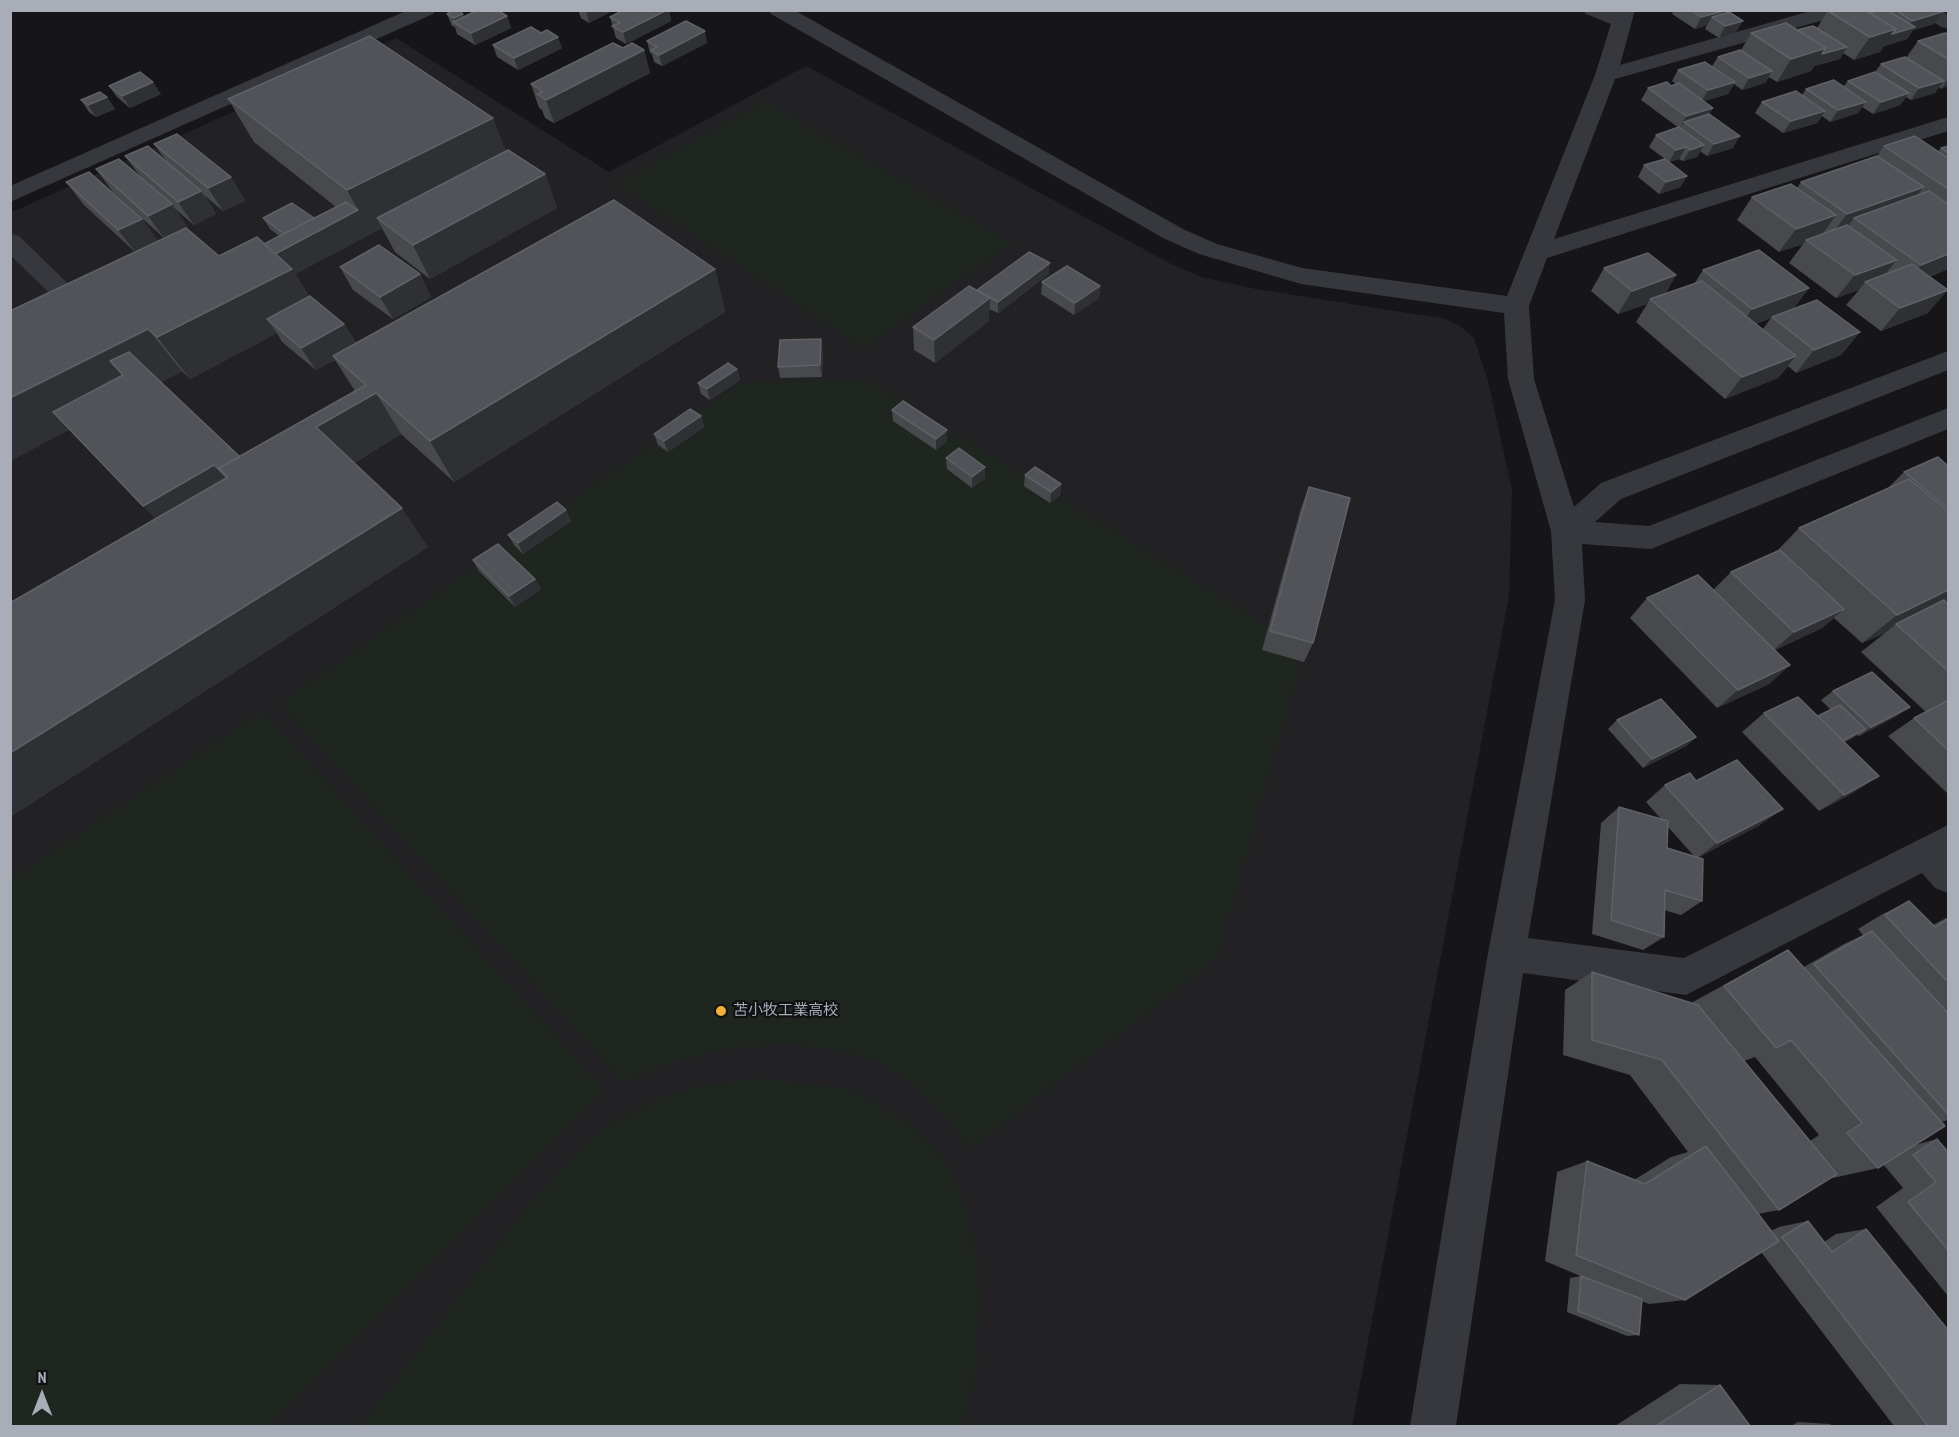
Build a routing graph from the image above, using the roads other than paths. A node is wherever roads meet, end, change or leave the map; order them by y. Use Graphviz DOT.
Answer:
graph roads {
  1 [pos="426,10"];
  2 [pos="778,10"];
  3 [pos="1838,10"];
  4 [pos="1926,10"];
  5 [pos="1613,14"];
  6 [pos="1948,23"];
  7 [pos="1606,75"];
  8 [pos="1948,124"];
  9 [pos="10,195"];
  10 [pos="10,241"];
  11 [pos="1537,253"];
  12 [pos="1516,306"];
  13 [pos="10,337"];
  14 [pos="1948,360"];
  15 [pos="1948,418"];
  16 [pos="1566,531"];
  17 [pos="1941,856"];
  18 [pos="1507,953"];
  19 [pos="1433,1426"];
  1 -- 9 [label="street"];
  2 -- 12 [label="street"];
  3 -- 7 [label="street"];
  4 -- 6 [label="street"];
  5 -- 7 [label="street"];
  7 -- 11 [label="street"];
  8 -- 11 [label="street"];
  10 -- 13 [label="street"];
  11 -- 12 [label="street"];
  12 -- 16 [label="street"];
  14 -- 16 [label="street"];
  15 -- 16 [label="street"];
  16 -- 18 [label="street"];
  17 -- 18 [label="street"];
  18 -- 19 [label="street"];
}
